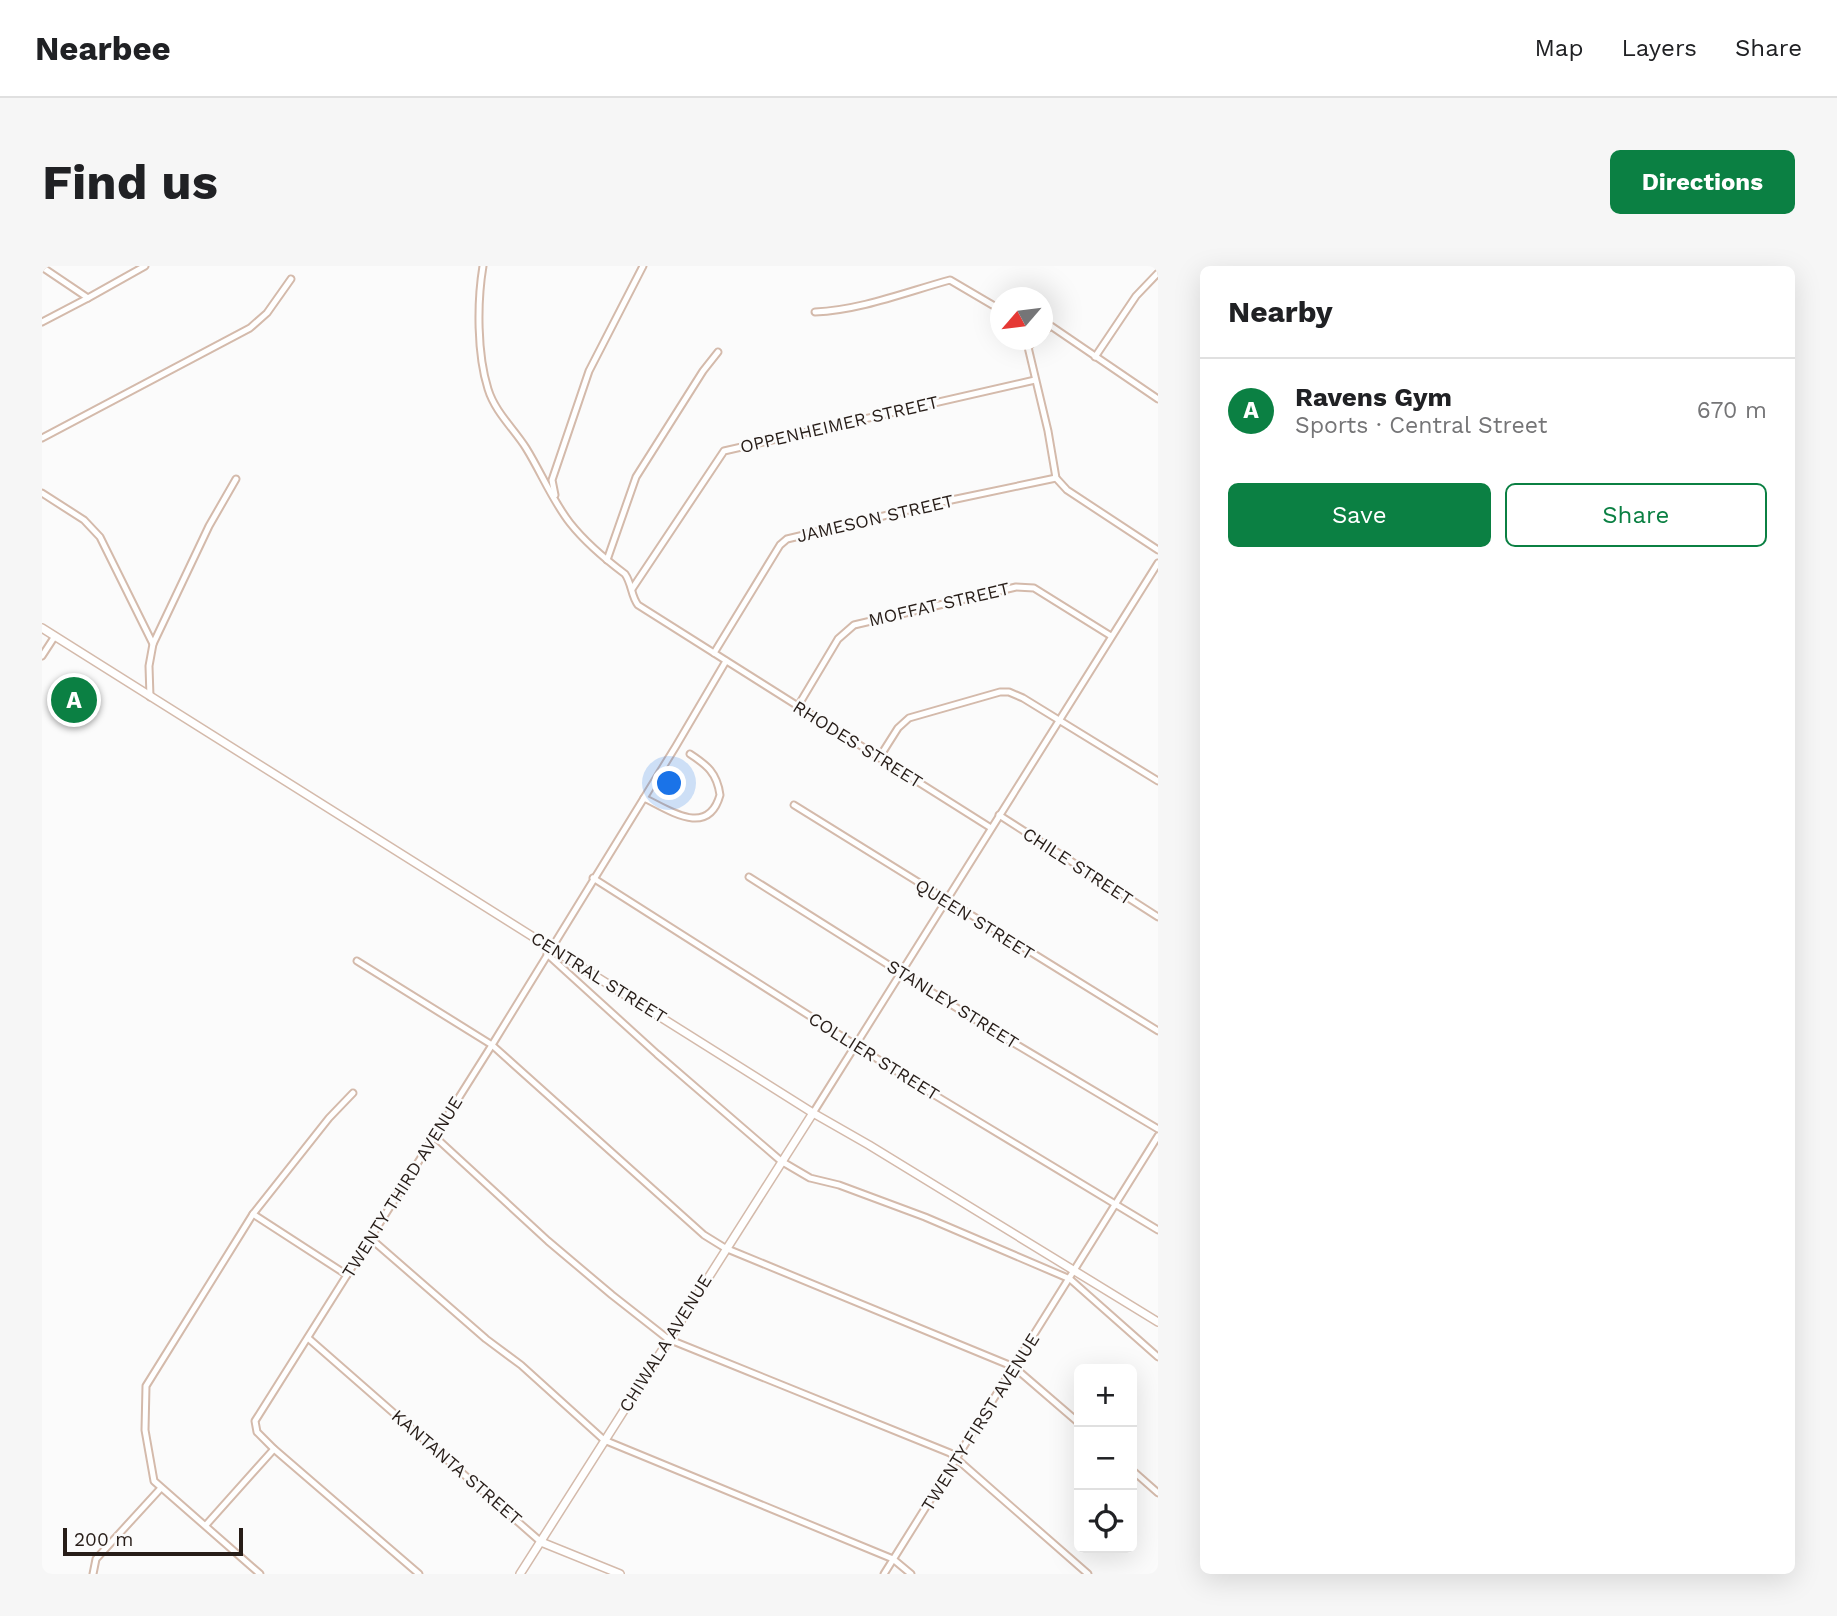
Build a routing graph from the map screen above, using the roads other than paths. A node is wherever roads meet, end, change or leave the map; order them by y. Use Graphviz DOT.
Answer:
graph roads {
  1 [pos="145,266"];
  2 [pos="483,266"];
  3 [pos="643,266"];
  4 [pos="42,267"];
  5 [pos="1157,276"];
  6 [pos="291,279"];
  7 [pos="88,298"];
  8 [pos="990,304"];
  9 [pos="815,312"];
  10 [pos="42,322"];
  11 [pos="1053,327"];
  12 [pos="1029,350"];
  13 [pos="718,352"];
  14 [pos="1096,358"];
  15 [pos="1035,380"];
  16 [pos="1158,399"];
  17 [pos="42,438"];
  18 [pos="1056,478"];
  19 [pos="236,479"];
  20 [pos="42,493"];
  21 [pos="556,502"];
  22 [pos="1158,550"];
  23 [pos="607,560"];
  24 [pos="1158,563"];
  25 [pos="632,589"];
  26 [pos="42,628"];
  27 [pos="55,636"];
  28 [pos="1111,636"];
  29 [pos="153,644"];
  30 [pos="714,653"];
  31 [pos="42,656"];
  32 [pos="726,661"];
  33 [pos="150,697"];
  34 [pos="798,706"];
  35 [pos="1058,721"];
  36 [pos="690,754"];
  37 [pos="879,758"];
  38 [pos="1158,781"];
  39 [pos="644,798"];
  40 [pos="794,805"];
  41 [pos="999,815"];
  42 [pos="991,828"];
  43 [pos="749,877"];
  44 [pos="593,878"];
  45 [pos="947,901"];
  46 [pos="1158,917"];
  47 [pos="549,951"];
  48 [pos="357,961"];
  49 [pos="901,972"];
  50 [pos="1158,1031"];
  51 [pos="492,1045"];
  52 [pos="855,1045"];
  53 [pos="353,1093"];
  54 [pos="813,1113"];
  55 [pos="1158,1129"];
  56 [pos="433,1135"];
  57 [pos="1158,1136"];
  58 [pos="781,1161"];
  59 [pos="1116,1204"];
  60 [pos="253,1214"];
  61 [pos="1158,1230"];
  62 [pos="370,1238"];
  63 [pos="725,1248"];
  64 [pos="1075,1270"];
  65 [pos="346,1275"];
  66 [pos="1070,1279"];
  67 [pos="1158,1322"];
  68 [pos="308,1338"];
  69 [pos="668,1339"];
  70 [pos="1158,1357"];
  71 [pos="1014,1367"];
  72 [pos="1074,1419"];
  73 [pos="604,1440"];
  74 [pos="274,1449"];
  75 [pos="958,1458"];
  76 [pos="1137,1474"];
  77 [pos="160,1488"];
  78 [pos="1158,1493"];
  79 [pos="206,1525"];
  80 [pos="541,1542"];
  81 [pos="893,1559"];
  82 [pos="93,1574"];
  83 [pos="260,1574"];
  84 [pos="419,1574"];
  85 [pos="520,1574"];
  86 [pos="620,1574"];
  87 [pos="884,1574"];
  88 [pos="911,1574"];
  89 [pos="1088,1574"];
  1 -- 7 [label="street"];
  2 -- 21 [label="street, RHODES STREET"];
  3 -- 21 [label="street"];
  4 -- 7 [label="street"];
  5 -- 14 [label="street"];
  6 -- 17 [label="street"];
  7 -- 10 [label="street"];
  8 -- 9 [label="street"];
  11 -- 14 [label="street"];
  12 -- 15 [label="street"];
  13 -- 23 [label="street"];
  14 -- 16 [label="street"];
  15 -- 18 [label="street"];
  15 -- 25 [label="street, OPPENHEIMER STREET"];
  18 -- 22 [label="street"];
  18 -- 30 [label="street, JAMESON STREET"];
  19 -- 29 [label="street"];
  20 -- 29 [label="street"];
  21 -- 23 [label="street, RHODES STREET"];
  23 -- 25 [label="street, RHODES STREET"];
  24 -- 28 [label="street"];
  25 -- 30 [label="street, RHODES STREET"];
  26 -- 27 [label="street, CENTRAL STREET"];
  27 -- 31 [label="street"];
  27 -- 33 [label="street, CENTRAL STREET"];
  28 -- 34 [label="street, MOFFAT STREET"];
  28 -- 35 [label="street"];
  29 -- 33 [label="street"];
  30 -- 32 [label="street, RHODES STREET"];
  32 -- 34 [label="street, RHODES STREET"];
  32 -- 39 [label="street, TWENTY THIRD AVENUE"];
  33 -- 47 [label="street, CENTRAL STREET"];
  34 -- 37 [label="street, RHODES STREET"];
  35 -- 37 [label="street"];
  35 -- 38 [label="street"];
  35 -- 41 [label="street"];
  36 -- 39 [label="street"];
  37 -- 42 [label="street, RHODES STREET"];
  39 -- 44 [label="street, TWENTY THIRD AVENUE"];
  40 -- 45 [label="street, QUEEN STREET"];
  41 -- 42 [label="street"];
  41 -- 46 [label="street, CHILE STREET"];
  42 -- 45 [label="street"];
  43 -- 49 [label="street, STANLEY STREET"];
  44 -- 47 [label="street, TWENTY THIRD AVENUE"];
  44 -- 52 [label="street, COLLIER STREET"];
  45 -- 49 [label="street"];
  45 -- 50 [label="street, QUEEN STREET"];
  47 -- 51 [label="street, TWENTY THIRD AVENUE"];
  47 -- 54 [label="street, CENTRAL STREET"];
  47 -- 58 [label="street"];
  48 -- 51 [label="street"];
  49 -- 52 [label="street"];
  49 -- 55 [label="street, STANLEY STREET"];
  51 -- 56 [label="street, TWENTY THIRD AVENUE"];
  51 -- 63 [label="street"];
  52 -- 54 [label="street"];
  52 -- 59 [label="street, COLLIER STREET"];
  53 -- 60 [label="street"];
  54 -- 58 [label="street, CHIWALA AVENUE"];
  54 -- 64 [label="street, CENTRAL STREET"];
  56 -- 62 [label="street, TWENTY THIRD AVENUE"];
  56 -- 69 [label="street"];
  57 -- 59 [label="street, TWENTY FIRST AVENUE"];
  58 -- 63 [label="street, CHIWALA AVENUE"];
  58 -- 66 [label="street"];
  59 -- 61 [label="street, COLLIER STREET"];
  59 -- 64 [label="street, TWENTY FIRST AVENUE"];
  60 -- 65 [label="street"];
  60 -- 77 [label="street"];
  62 -- 65 [label="street, TWENTY THIRD AVENUE"];
  62 -- 73 [label="street"];
  63 -- 69 [label="street, CHIWALA AVENUE"];
  63 -- 71 [label="street"];
  64 -- 66 [label="street, TWENTY FIRST AVENUE"];
  64 -- 67 [label="street, CENTRAL STREET"];
  65 -- 68 [label="street, TWENTY THIRD AVENUE"];
  66 -- 70 [label="street"];
  66 -- 71 [label="street, TWENTY FIRST AVENUE"];
  68 -- 74 [label="street, TWENTY THIRD AVENUE"];
  68 -- 80 [label="street, KANTANTA STREET"];
  69 -- 73 [label="street, CHIWALA AVENUE"];
  69 -- 75 [label="street"];
  71 -- 72 [label="street"];
  71 -- 75 [label="street, TWENTY FIRST AVENUE"];
  73 -- 80 [label="street, CHIWALA AVENUE"];
  73 -- 81 [label="street"];
  74 -- 79 [label="street"];
  74 -- 84 [label="street"];
  75 -- 81 [label="street, TWENTY FIRST AVENUE"];
  75 -- 89 [label="street"];
  76 -- 78 [label="street"];
  77 -- 79 [label="street"];
  77 -- 82 [label="street"];
  79 -- 83 [label="street"];
  80 -- 85 [label="street, CHIWALA AVENUE"];
  80 -- 86 [label="street, KANTANTA STREET"];
  81 -- 87 [label="street, TWENTY FIRST AVENUE"];
  81 -- 88 [label="street"];
}
